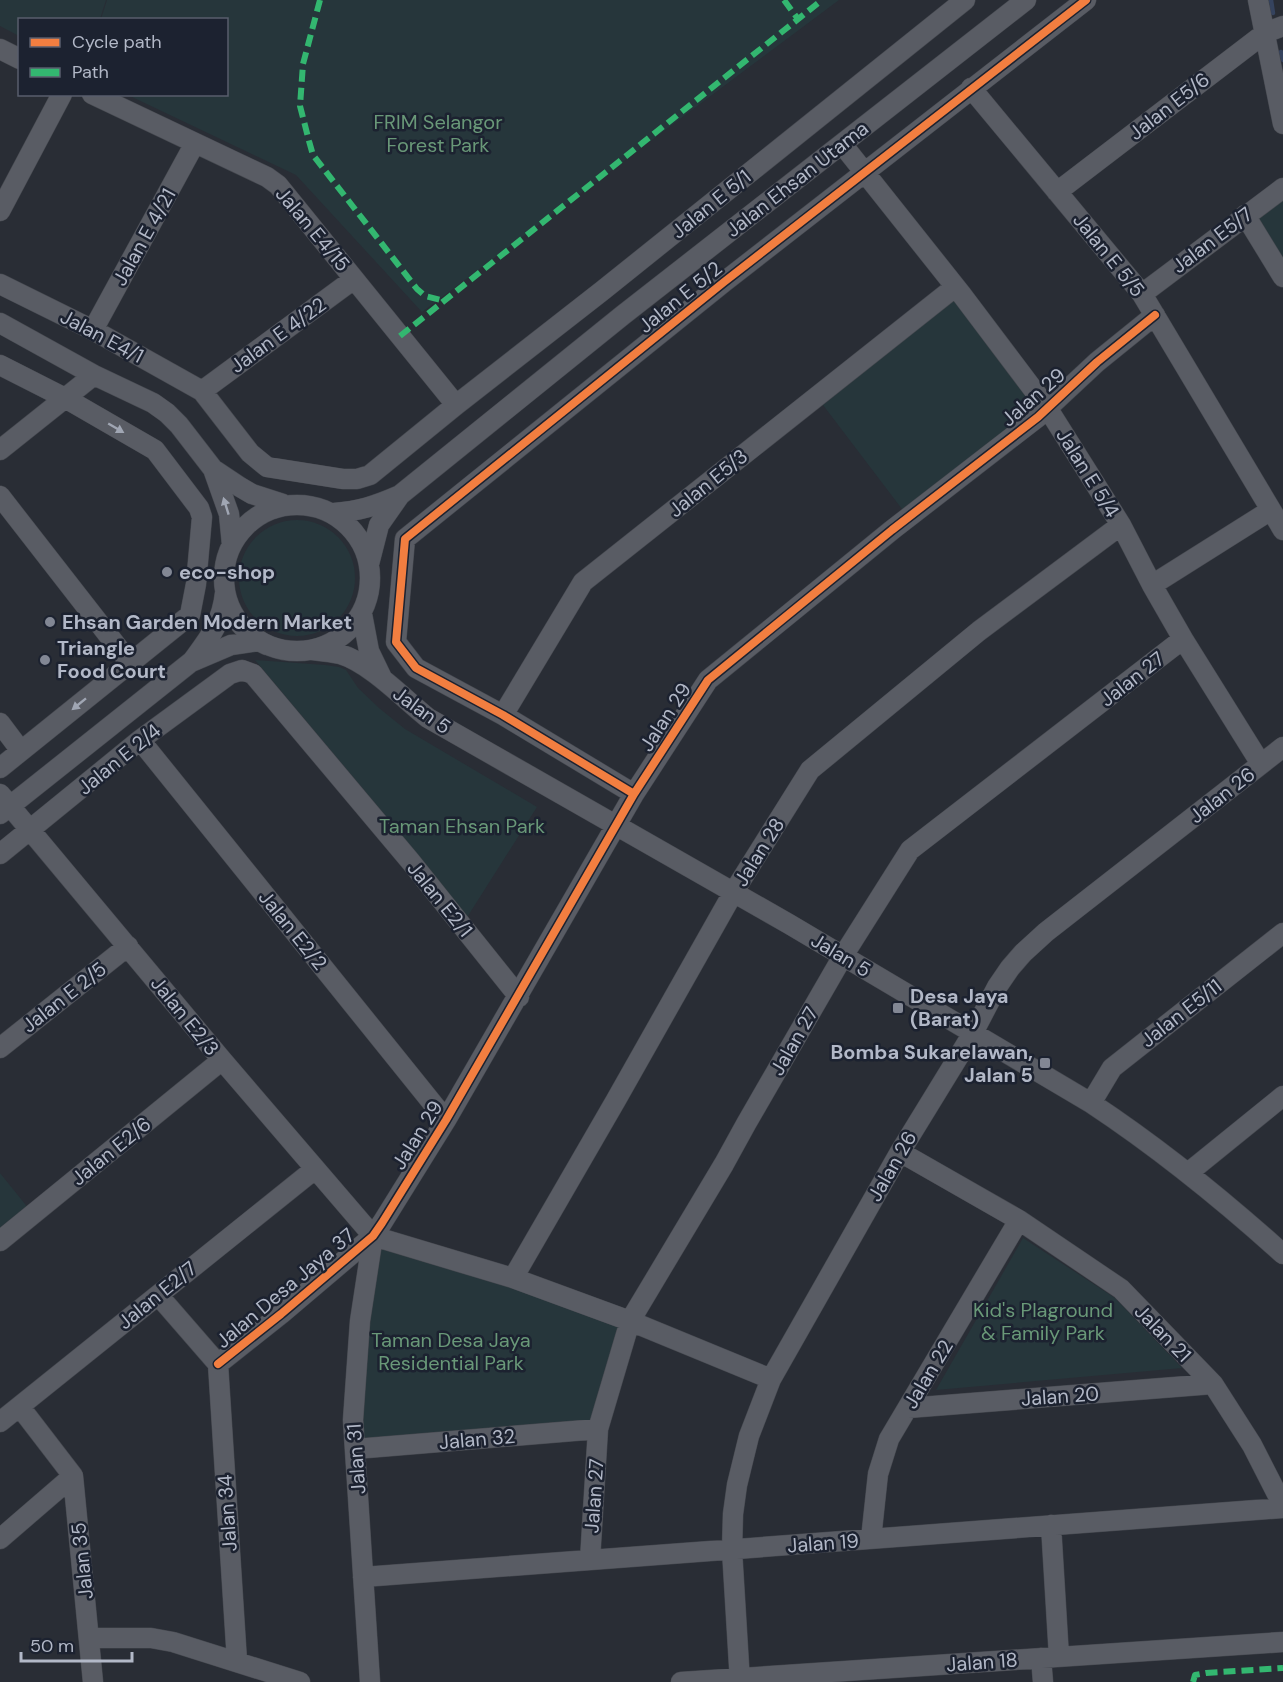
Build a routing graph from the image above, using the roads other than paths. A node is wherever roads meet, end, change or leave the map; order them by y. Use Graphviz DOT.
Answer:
graph roads {
  1 [pos="965,0"];
  2 [pos="1026,0"];
  3 [pos="1086,0"];
  4 [pos="1258,0"];
  5 [pos="1274,29"];
  6 [pos="0,49"];
  7 [pos="18,58"];
  8 [pos="971,88"];
  9 [pos="61,96"];
  10 [pos="96,96"];
  11 [pos="1283,124"];
  12 [pos="195,143"];
  13 [pos="842,144"];
  14 [pos="865,172"];
  15 [pos="1283,188"];
  16 [pos="1058,192"];
  17 [pos="0,211"];
  18 [pos="1245,215"];
  19 [pos="1283,277"];
  20 [pos="354,279"];
  21 [pos="0,284"];
  22 [pos="955,287"];
  23 [pos="602,291"];
  24 [pos="1142,294"];
  25 [pos="623,315"];
  26 [pos="1155,315"];
  27 [pos="0,323"];
  28 [pos="93,330"];
  29 [pos="0,365"];
  30 [pos="94,375"];
  31 [pos="202,391"];
  32 [pos="65,398"];
  33 [pos="456,405"];
  34 [pos="1048,409"];
  35 [pos="0,450"];
  36 [pos="213,469"];
  37 [pos="400,495"];
  38 [pos="0,496"];
  39 [pos="283,504"];
  40 [pos="1271,510"];
  41 [pos="334,513"];
  42 [pos="1121,525"];
  43 [pos="1283,530"];
  44 [pos="232,545"];
  45 [pos="369,564"];
  46 [pos="1152,585"];
  47 [pos="225,592"];
  48 [pos="362,614"];
  49 [pos="1184,639"];
  50 [pos="271,646"];
  51 [pos="312,650"];
  52 [pos="191,662"];
  53 [pos="130,663"];
  54 [pos="242,670"];
  55 [pos="383,680"];
  56 [pos="503,716"];
  57 [pos="0,723"];
  58 [pos="140,740"];
  59 [pos="1283,747"];
  60 [pos="21,751"];
  61 [pos="1261,764"];
  62 [pos="0,768"];
  63 [pos="634,794"];
  64 [pos="3,804"];
  65 [pos="616,826"];
  66 [pos="31,830"];
  67 [pos="0,854"];
  68 [pos="734,893"];
  69 [pos="1283,933"];
  70 [pos="128,946"];
  71 [pos="843,956"];
  72 [pos="519,997"];
  73 [pos="973,1033"];
  74 [pos="0,1048"];
  75 [pos="222,1060"];
  76 [pos="1283,1096"];
  77 [pos="1091,1102"];
  78 [pos="446,1120"];
  79 [pos="900,1152"];
  80 [pos="315,1169"];
  81 [pos="1188,1173"];
  82 [pos="1019,1220"];
  83 [pos="373,1236"];
  84 [pos="0,1241"];
  85 [pos="1283,1254"];
  86 [pos="513,1278"];
  87 [pos="158,1295"];
  88 [pos="630,1321"];
  89 [pos="218,1364"];
  90 [pos="771,1379"];
  91 [pos="1213,1384"];
  92 [pos="20,1407"];
  93 [pos="908,1408"];
  94 [pos="0,1422"];
  95 [pos="598,1429"];
  96 [pos="355,1449"];
  97 [pos="73,1476"];
  98 [pos="1282,1508"];
  99 [pos="1051,1525"];
  100 [pos="0,1539"];
  101 [pos="871,1539"];
  102 [pos="732,1550"];
  103 [pos="590,1560"];
  104 [pos="363,1577"];
  105 [pos="90,1638"];
  106 [pos="1283,1642"];
  107 [pos="1050,1658"];
  108 [pos="237,1661"];
  109 [pos="897,1675"];
  110 [pos="748,1680"];
  111 [pos="93,1682"];
  112 [pos="300,1682"];
  113 [pos="370,1682"];
  114 [pos="681,1682"];
  115 [pos="1043,1682"];
  1 -- 23 [label="street, Jalan E 5/1"];
  2 -- 13 [label="street, Jalan Ehsan Utama"];
  3 -- 8 [label="street, Jalan E 5/2"];
  4 -- 5 [label="street"];
  5 -- 11 [label="street"];
  5 -- 16 [label="street, Jalan E5/6"];
  6 -- 7 [label="street"];
  8 -- 14 [label="street, Jalan E 5/2"];
  8 -- 16 [label="street, Jalan E 5/5"];
  9 -- 17 [label="street"];
  10 -- 12 [label="street, Jalan E4/15"];
  12 -- 20 [label="street, Jalan E4/15"];
  12 -- 28 [label="street, Jalan E 4/21"];
  13 -- 14 [label="street, Jalan E 5/4"];
  13 -- 25 [label="street, Jalan Ehsan Utama"];
  14 -- 22 [label="street, Jalan E 5/4"];
  14 -- 56 [label="street, Jalan E 5/2"];
  15 -- 18 [label="street, Jalan E5/7"];
  16 -- 24 [label="street, Jalan E 5/5"];
  18 -- 19 [label="street"];
  18 -- 24 [label="street, Jalan E5/7"];
  20 -- 31 [label="street, Jalan E 4/22"];
  20 -- 33 [label="street, Jalan E4/15"];
  21 -- 28 [label="street, Jalan E4/1"];
  22 -- 34 [label="street, Jalan E 5/4"];
  22 -- 56 [label="street, Jalan E5/3"];
  23 -- 25 [label="street"];
  23 -- 33 [label="street, Jalan E 5/1"];
  24 -- 26 [label="street, Jalan E 5/5"];
  25 -- 37 [label="street, Jalan Ehsan Utama"];
  26 -- 34 [label="street, Jalan 29"];
  26 -- 40 [label="street, Jalan E 5/5"];
  27 -- 30 [label="street"];
  28 -- 31 [label="street, Jalan E4/1"];
  29 -- 32 [label="street"];
  30 -- 32 [label="street"];
  30 -- 36 [label="street"];
  31 -- 33 [label="street, Jalan E 5/1"];
  32 -- 35 [label="street"];
  32 -- 53 [label="street, one-way"];
  34 -- 42 [label="street, Jalan E 5/4"];
  34 -- 63 [label="street, Jalan 29"];
  36 -- 39 [label="street"];
  44 -- 36 [label="street, one-way"];
  37 -- 41 [label="street, Jalan Ehsan Utama"];
  37 -- 45 [label="street, Jalan Ehsan Utama"];
  38 -- 53 [label="street"];
  39 -- 41 [label="street"];
  39 -- 44 [label="street"];
  40 -- 43 [label="street, Jalan E 5/5"];
  40 -- 46 [label="street"];
  41 -- 45 [label="street"];
  42 -- 46 [label="street, Jalan E 5/4"];
  42 -- 68 [label="street, Jalan 28"];
  44 -- 47 [label="street"];
  45 -- 48 [label="street"];
  46 -- 49 [label="street, Jalan E 5/4"];
  47 -- 50 [label="street"];
  47 -- 52 [label="street"];
  48 -- 51 [label="street"];
  48 -- 55 [label="street, Jalan 5"];
  49 -- 61 [label="street, Jalan E 5/4"];
  49 -- 71 [label="street, Jalan 27"];
  50 -- 51 [label="street"];
  50 -- 52 [label="street"];
  51 -- 55 [label="street, Jalan 5"];
  52 -- 64 [label="street"];
  53 -- 60 [label="street, one-way"];
  54 -- 58 [label="street, Jalan E 2/4"];
  54 -- 72 [label="street, Jalan E2/1"];
  55 -- 65 [label="street, Jalan 5"];
  56 -- 63 [label="street"];
  57 -- 60 [label="street"];
  58 -- 66 [label="street, Jalan E 2/4"];
  58 -- 78 [label="street, Jalan E2/2"];
  59 -- 61 [label="street, Jalan 26"];
  60 -- 62 [label="street"];
  61 -- 73 [label="street, Jalan 26"];
  63 -- 65 [label="street, Jalan 29"];
  64 -- 66 [label="street, Jalan E2/3"];
  65 -- 68 [label="street, Jalan 5"];
  65 -- 72 [label="street, Jalan 29"];
  66 -- 67 [label="street, Jalan E 2/4"];
  66 -- 70 [label="street, Jalan E2/3"];
  68 -- 71 [label="street, Jalan 5"];
  68 -- 86 [label="street, Jalan 28"];
  69 -- 77 [label="street, Jalan E5/11"];
  70 -- 74 [label="street, Jalan E 2/5"];
  70 -- 75 [label="street, Jalan E2/3"];
  71 -- 73 [label="street, Jalan 5"];
  71 -- 88 [label="street, Jalan 27"];
  72 -- 78 [label="street, Jalan 29"];
  73 -- 77 [label="street, Jalan 5"];
  73 -- 79 [label="street, Jalan 26"];
  75 -- 80 [label="street, Jalan E2/3"];
  75 -- 84 [label="street, Jalan E2/6"];
  76 -- 81 [label="street"];
  77 -- 81 [label="street, Jalan 5"];
  78 -- 83 [label="street, Jalan 29"];
  79 -- 82 [label="street, Jalan 21"];
  79 -- 90 [label="street, Jalan 26"];
  80 -- 83 [label="street, Jalan E2/3"];
  80 -- 87 [label="street, Jalan E2/7"];
  81 -- 85 [label="street, Jalan 5"];
  82 -- 91 [label="street, Jalan 21"];
  82 -- 93 [label="street, Jalan 22"];
  83 -- 86 [label="street"];
  83 -- 89 [label="street, Jalan Desa Jaya 37"];
  83 -- 96 [label="street, Jalan 31"];
  86 -- 88 [label="street"];
  87 -- 89 [label="street"];
  87 -- 92 [label="street, Jalan E2/7"];
  88 -- 90 [label="street"];
  88 -- 95 [label="street, Jalan 27"];
  89 -- 108 [label="street, Jalan 34"];
  90 -- 102 [label="street, Jalan 26"];
  91 -- 93 [label="street, Jalan 20"];
  91 -- 98 [label="street, Jalan 21"];
  92 -- 94 [label="street, Jalan E2/7"];
  92 -- 97 [label="street"];
  93 -- 101 [label="street, Jalan 22"];
  95 -- 96 [label="street, Jalan 32"];
  95 -- 103 [label="street, Jalan 27"];
  96 -- 104 [label="street, Jalan 31"];
  97 -- 100 [label="street"];
  97 -- 105 [label="street, Jalan 35"];
  98 -- 99 [label="street, Jalan 19"];
  99 -- 101 [label="street, Jalan 19"];
  99 -- 107 [label="street"];
  101 -- 102 [label="street, Jalan 19"];
  102 -- 103 [label="street, Jalan 19"];
  102 -- 110 [label="street, Jalan 26"];
  103 -- 104 [label="street, Jalan 19"];
  104 -- 113 [label="street, Jalan 31"];
  105 -- 108 [label="street"];
  105 -- 111 [label="street, Jalan 35"];
  106 -- 107 [label="street, Jalan 18"];
  107 -- 109 [label="street, Jalan 18"];
  107 -- 115 [label="street"];
  108 -- 112 [label="street"];
  109 -- 110 [label="street, Jalan 18"];
  110 -- 114 [label="street, Jalan 18"];
}
